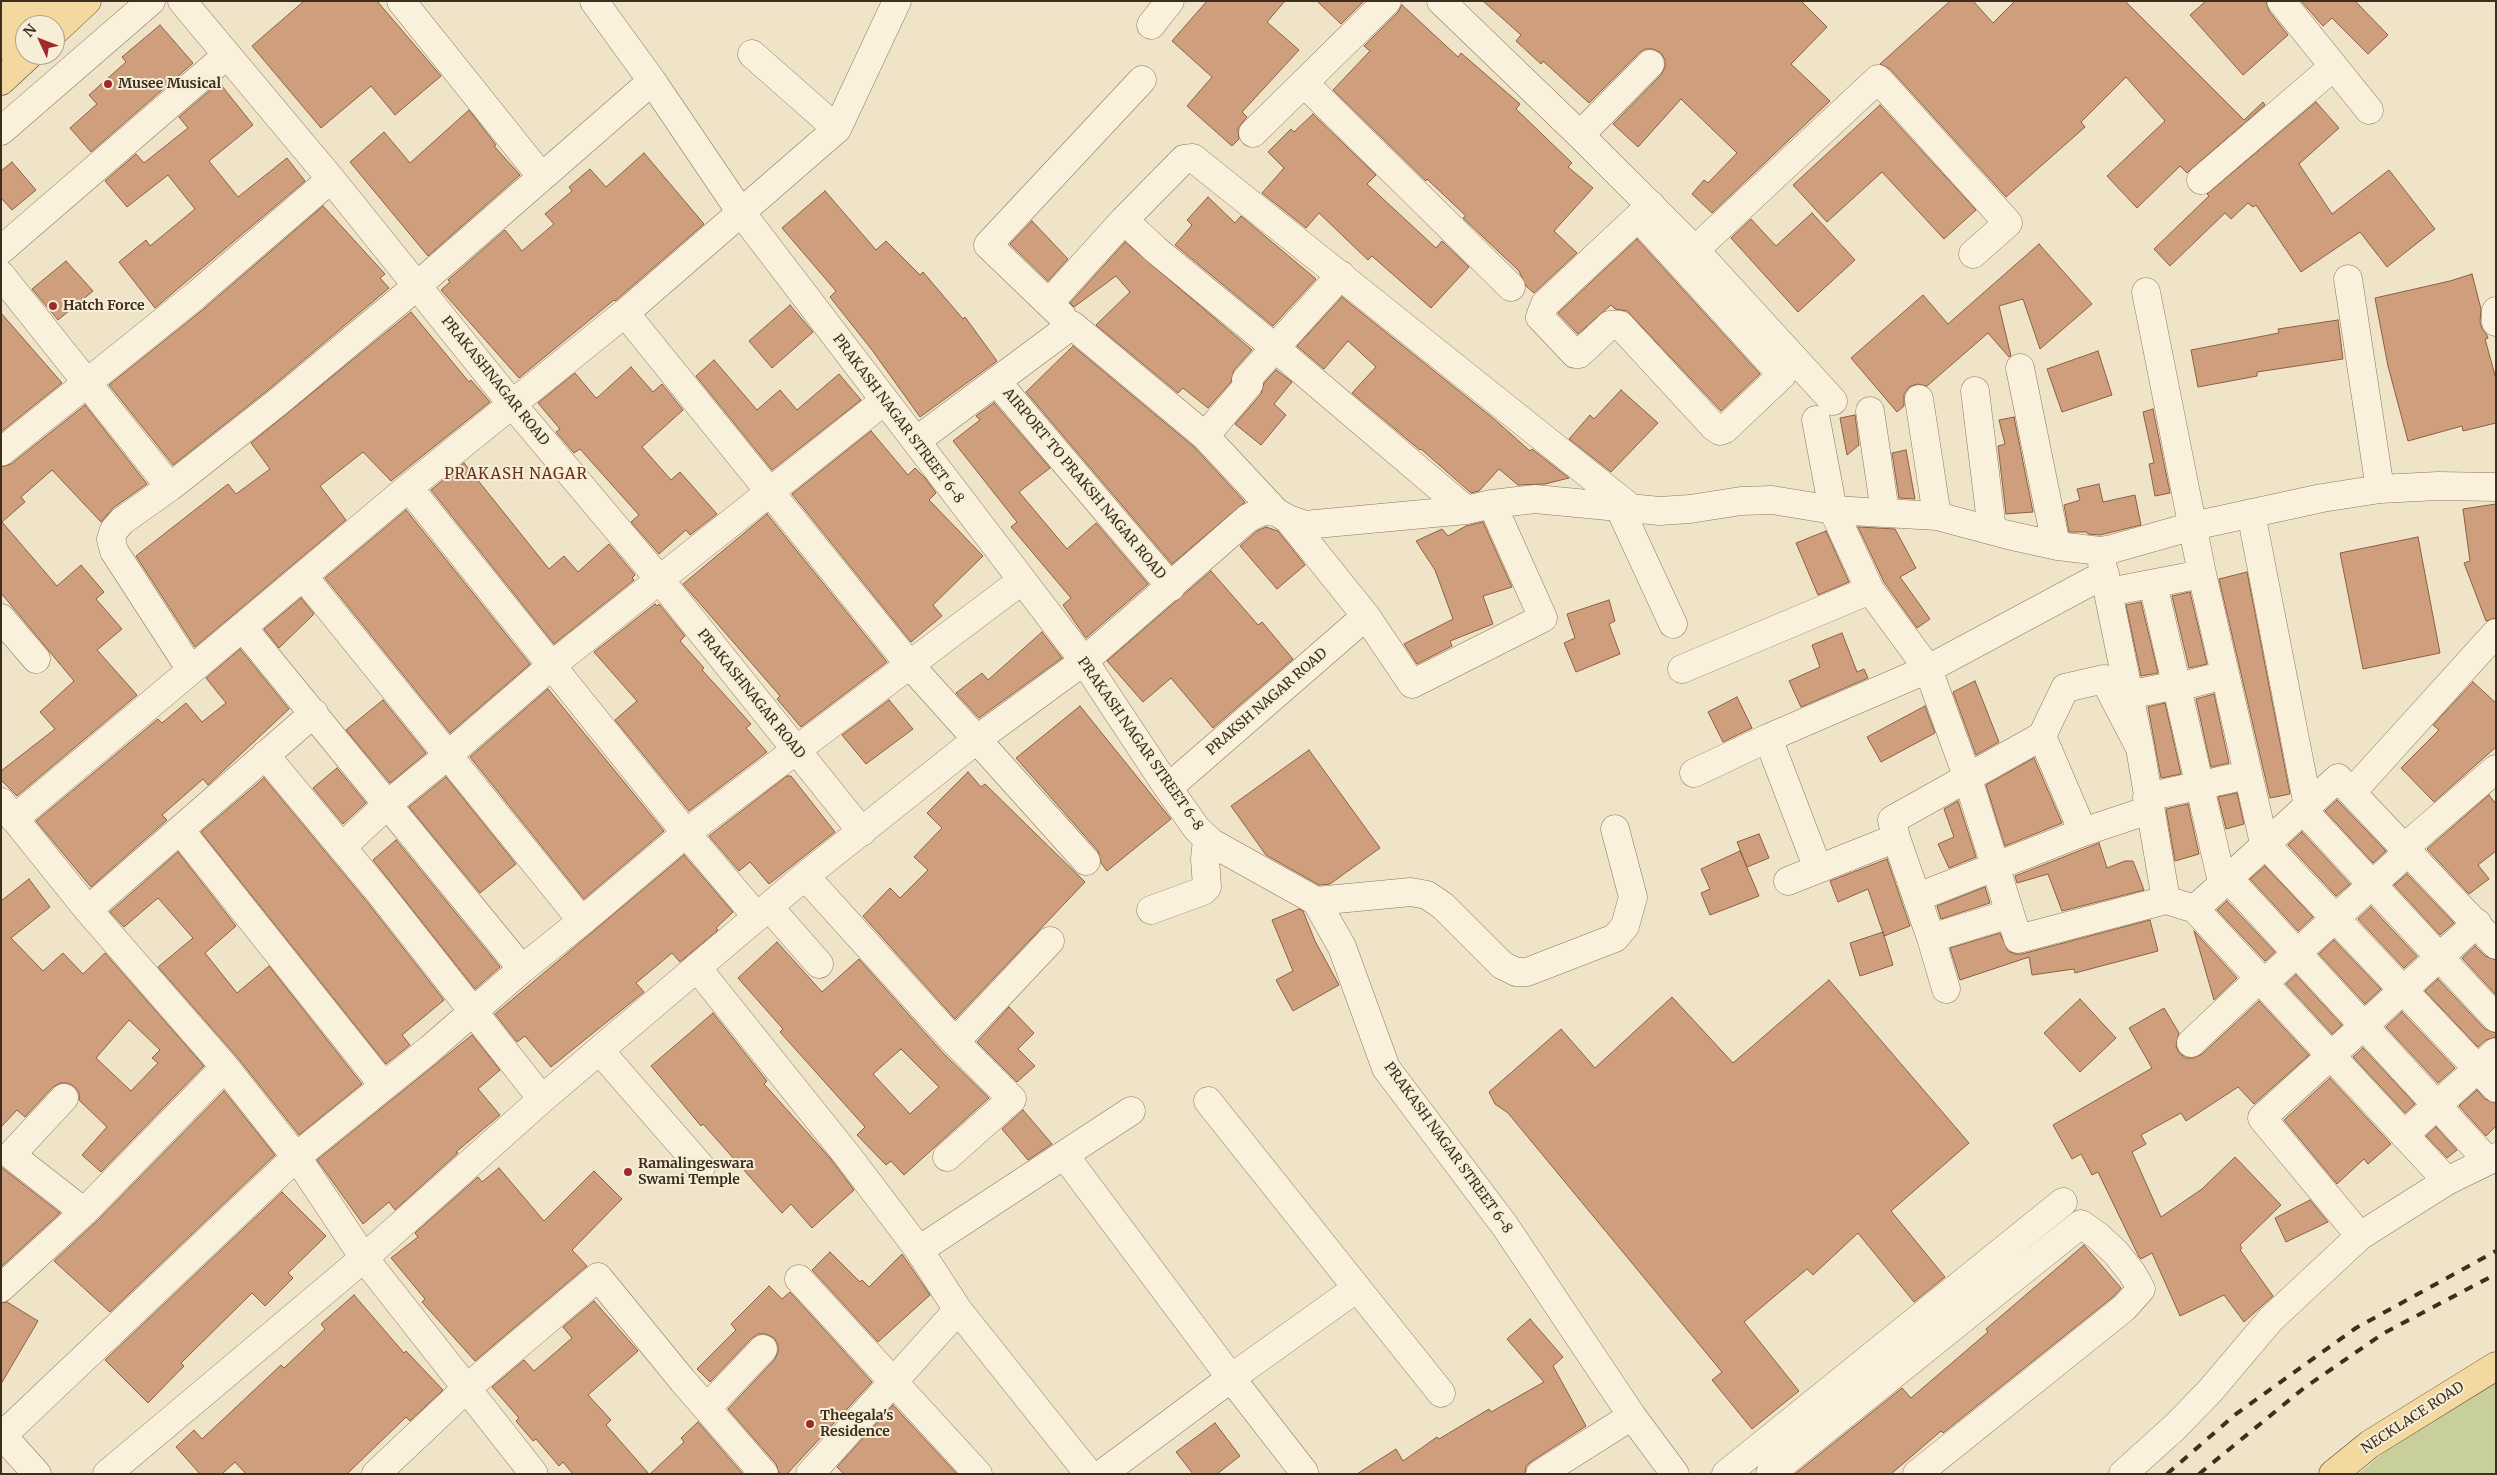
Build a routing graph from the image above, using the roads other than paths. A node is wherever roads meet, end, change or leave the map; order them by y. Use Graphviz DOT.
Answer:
graph roads {
  1 [pos="19,1"];
  2 [pos="50,1"];
  3 [pos="87,1"];
  4 [pos="151,1"];
  5 [pos="182,1"];
  6 [pos="401,1"];
  7 [pos="594,1"];
  8 [pos="897,1"];
  9 [pos="1170,1"];
  10 [pos="1387,1"];
  11 [pos="1441,1"];
  12 [pos="2281,1"];
  13 [pos="35,15"];
  14 [pos="1,18"];
  15 [pos="65,22"];
  16 [pos="1151,25"];
  17 [pos="15,34"];
  18 [pos="1,46"];
  19 [pos="752,54"];
  20 [pos="227,55"];
  21 [pos="1650,64"];
  22 [pos="18,65"];
  23 [pos="2333,67"];
  24 [pos="1142,80"];
  25 [pos="1,81"];
  26 [pos="652,81"];
  27 [pos="1304,83"];
  28 [pos="2369,110"];
  29 [pos="837,129"];
  30 [pos="1,130"];
  31 [pos="1254,133"];
  32 [pos="1580,135"];
  33 [pos="541,176"];
  34 [pos="331,179"];
  35 [pos="2201,180"];
  36 [pos="740,211"];
  37 [pos="1644,211"];
  38 [pos="1124,220"];
  39 [pos="1,250"];
  40 [pos="1695,250"];
  41 [pos="1973,254"];
  42 [pos="1,275"];
  43 [pos="1341,275"];
  44 [pos="2348,279"];
  45 [pos="418,285"];
  46 [pos="1512,287"];
  47 [pos="2146,292"];
  48 [pos="1049,303"];
  49 [pos="2496,310"];
  50 [pos="625,313"];
  51 [pos="2496,322"];
  52 [pos="1072,325"];
  53 [pos="1274,347"];
  54 [pos="1790,368"];
  55 [pos="2020,368"];
  56 [pos="87,382"];
  57 [pos="997,382"];
  58 [pos="1975,391"];
  59 [pos="1919,399"];
  60 [pos="884,401"];
  61 [pos="512,404"];
  62 [pos="1870,411"];
  63 [pos="1204,436"];
  64 [pos="916,440"];
  65 [pos="1,452"];
  66 [pos="170,487"];
  67 [pos="2496,487"];
  68 [pos="409,488"];
  69 [pos="2380,489"];
  70 [pos="769,491"];
  71 [pos="1492,504"];
  72 [pos="1625,507"];
  73 [pos="1466,510"];
  74 [pos="1833,510"];
  75 [pos="1885,512"];
  76 [pos="2251,513"];
  77 [pos="1282,516"];
  78 [pos="1937,516"];
  79 [pos="2192,526"];
  80 [pos="1992,530"];
  81 [pos="2056,545"];
  82 [pos="2104,572"];
  83 [pos="2202,574"];
  84 [pos="303,576"];
  85 [pos="660,580"];
  86 [pos="1020,581"];
  87 [pos="2153,584"];
  88 [pos="1171,587"];
  89 [pos="1870,590"];
  90 [pos="1366,616"];
  91 [pos="1,618"];
  92 [pos="1673,624"];
  93 [pos="243,628"];
  94 [pos="2496,633"];
  95 [pos="36,659"];
  96 [pos="1084,661"];
  97 [pos="908,664"];
  98 [pos="550,666"];
  99 [pos="1682,669"];
  100 [pos="1928,669"];
  101 [pos="191,670"];
  102 [pos="2225,675"];
  103 [pos="2177,685"];
  104 [pos="2128,695"];
  105 [pos="314,713"];
  106 [pos="2042,736"];
  107 [pos="1768,738"];
  108 [pos="976,740"];
  109 [pos="2140,748"];
  110 [pos="795,749"];
  111 [pos="265,755"];
  112 [pos="447,756"];
  113 [pos="2496,769"];
  114 [pos="1694,773"];
  115 [pos="2247,775"];
  116 [pos="1967,776"];
  117 [pos="2201,784"];
  118 [pos="1168,788"];
  119 [pos="2352,792"];
  120 [pos="2148,803"];
  121 [pos="388,804"];
  122 [pos="2305,808"];
  123 [pos="8,810"];
  124 [pos="1616,828"];
  125 [pos="180,830"];
  126 [pos="862,832"];
  127 [pos="2083,832"];
  128 [pos="686,833"];
  129 [pos="1896,838"];
  130 [pos="1207,839"];
  131 [pos="2264,843"];
  132 [pos="342,848"];
  133 [pos="2407,849"];
  134 [pos="1086,861"];
  135 [pos="1996,866"];
  136 [pos="1818,869"];
  137 [pos="805,876"];
  138 [pos="2225,880"];
  139 [pos="1788,881"];
  140 [pos="2372,885"];
  141 [pos="1918,898"];
  142 [pos="2166,900"];
  143 [pos="1316,901"];
  144 [pos="2195,909"];
  145 [pos="88,910"];
  146 [pos="1150,910"];
  147 [pos="763,912"];
  148 [pos="2009,914"];
  149 [pos="2335,918"];
  150 [pos="582,921"];
  151 [pos="2477,923"];
  152 [pos="1931,938"];
  153 [pos="1050,940"];
  154 [pos="2496,944"];
  155 [pos="2297,953"];
  156 [pos="2438,956"];
  157 [pos="818,964"];
  158 [pos="522,969"];
  159 [pos="698,969"];
  160 [pos="2262,980"];
  161 [pos="1946,989"];
  162 [pos="2404,989"];
  163 [pos="473,1012"];
  164 [pos="2496,1018"];
  165 [pos="2364,1024"];
  166 [pos="955,1042"];
  167 [pos="2191,1043"];
  168 [pos="600,1052"];
  169 [pos="2331,1054"];
  170 [pos="225,1067"];
  171 [pos="2490,1070"];
  172 [pos="384,1086"];
  173 [pos="64,1098"];
  174 [pos="542,1099"];
  175 [pos="1208,1102"];
  176 [pos="2439,1106"];
  177 [pos="1131,1111"];
  178 [pos="2404,1135"];
  179 [pos="6,1151"];
  180 [pos="1065,1156"];
  181 [pos="296,1157"];
  182 [pos="947,1158"];
  183 [pos="2492,1159"];
  184 [pos="701,1167"];
  185 [pos="2447,1181"];
  186 [pos="2063,1202"];
  187 [pos="84,1212"];
  188 [pos="2360,1236"];
  189 [pos="919,1250"];
  190 [pos="364,1258"];
  191 [pos="1982,1269"];
  192 [pos="800,1280"];
  193 [pos="1,1288"];
  194 [pos="1358,1288"];
  195 [pos="2001,1288"];
  196 [pos="958,1310"];
  197 [pos="763,1349"];
  198 [pos="2496,1366"];
  199 [pos="1231,1378"];
  200 [pos="894,1383"];
  201 [pos="467,1388"];
  202 [pos="1441,1393"];
  203 [pos="707,1408"];
  204 [pos="1632,1416"];
  205 [pos="2,1434"];
  206 [pos="1304,1472"];
  207 [pos="37,1474"];
  208 [pos="107,1474"];
  209 [pos="376,1474"];
  210 [pos="534,1474"];
  211 [pos="764,1474"];
  212 [pos="810,1474"];
  213 [pos="978,1474"];
  214 [pos="1090,1474"];
  215 [pos="1102,1474"];
  216 [pos="1540,1474"];
  217 [pos="1675,1474"];
  218 [pos="1726,1474"];
  219 [pos="1770,1474"];
  220 [pos="1917,1474"];
  221 [pos="2123,1474"];
  222 [pos="2333,1474"];
  1 -- 14 [label="main road"];
  2 -- 13 [label="main road"];
  3 -- 15 [label="main road"];
  4 -- 30 [label="street"];
  5 -- 20 [label="street, PRAKASHNAGAR ROAD"];
  6 -- 33 [label="street"];
  7 -- 26 [label="street, PRAKASH NAGAR STREET 6-8"];
  8 -- 29 [label="street"];
  9 -- 16 [label="street"];
  10 -- 27 [label="street"];
  11 -- 32 [label="street"];
  12 -- 23 [label="street"];
  17 -- 18 [label="main road"];
  19 -- 29 [label="street"];
  20 -- 34 [label="street, PRAKASHNAGAR ROAD"];
  20 -- 39 [label="street"];
  21 -- 32 [label="street"];
  22 -- 25 [label="main road"];
  23 -- 28 [label="street"];
  23 -- 35 [label="street"];
  24 -- 48 [label="street"];
  26 -- 33 [label="street"];
  26 -- 36 [label="street, PRAKASH NAGAR STREET 6-8"];
  27 -- 31 [label="street"];
  27 -- 46 [label="street"];
  29 -- 36 [label="street"];
  32 -- 37 [label="street"];
  33 -- 45 [label="street"];
  34 -- 45 [label="street, PRAKASHNAGAR ROAD"];
  34 -- 56 [label="street"];
  36 -- 50 [label="street"];
  36 -- 60 [label="street, PRAKASH NAGAR STREET 6-8"];
  37 -- 40 [label="street"];
  37 -- 54 [label="street"];
  37 -- 54 [label="street"];
  38 -- 43 [label="street"];
  38 -- 48 [label="street"];
  38 -- 53 [label="street"];
  40 -- 41 [label="street"];
  40 -- 54 [label="street"];
  42 -- 56 [label="street"];
  43 -- 53 [label="street"];
  43 -- 72 [label="street"];
  44 -- 69 [label="street"];
  45 -- 61 [label="street, PRAKASHNAGAR ROAD"];
  45 -- 66 [label="street"];
  47 -- 79 [label="street"];
  48 -- 52 [label="street"];
  49 -- 51 [label="street"];
  50 -- 61 [label="street"];
  50 -- 70 [label="street"];
  52 -- 57 [label="street"];
  52 -- 63 [label="street"];
  53 -- 63 [label="street"];
  53 -- 73 [label="street"];
  54 -- 74 [label="street"];
  55 -- 81 [label="street"];
  56 -- 65 [label="street"];
  56 -- 66 [label="street"];
  57 -- 64 [label="street"];
  57 -- 88 [label="street, AIRPORT TO PRAKSH NAGAR ROAD"];
  58 -- 80 [label="street"];
  59 -- 78 [label="street"];
  60 -- 64 [label="street, PRAKASH NAGAR STREET 6-8"];
  60 -- 70 [label="street"];
  61 -- 68 [label="street"];
  61 -- 85 [label="street, PRAKASHNAGAR ROAD"];
  62 -- 75 [label="street"];
  63 -- 77 [label="street"];
  64 -- 86 [label="street, PRAKASH NAGAR STREET 6-8"];
  66 -- 101 [label="street"];
  67 -- 69 [label="street"];
  68 -- 84 [label="street"];
  68 -- 98 [label="street"];
  69 -- 76 [label="street"];
  70 -- 85 [label="street"];
  70 -- 97 [label="street"];
  71 -- 72 [label="street"];
  71 -- 73 [label="street"];
  71 -- 90 [label="street"];
  72 -- 74 [label="street"];
  72 -- 92 [label="street"];
  73 -- 77 [label="street"];
  74 -- 75 [label="street"];
  74 -- 89 [label="street"];
  75 -- 78 [label="street"];
  76 -- 79 [label="street"];
  76 -- 122 [label="street"];
  77 -- 88 [label="street"];
  77 -- 90 [label="street"];
  78 -- 80 [label="street"];
  79 -- 82 [label="street"];
  79 -- 83 [label="street"];
  80 -- 81 [label="street"];
  81 -- 82 [label="street"];
  82 -- 87 [label="street"];
  82 -- 100 [label="street"];
  82 -- 104 [label="street"];
  83 -- 87 [label="street"];
  83 -- 102 [label="street"];
  84 -- 93 [label="street"];
  84 -- 112 [label="street"];
  85 -- 98 [label="street"];
  85 -- 110 [label="street, PRAKASHNAGAR ROAD"];
  86 -- 96 [label="street, PRAKASH NAGAR STREET 6-8"];
  86 -- 97 [label="street"];
  87 -- 103 [label="street"];
  88 -- 96 [label="street"];
  89 -- 99 [label="street"];
  89 -- 100 [label="street"];
  90 -- 118 [label="street, PRAKSH NAGAR ROAD"];
  91 -- 95 [label="street"];
  93 -- 101 [label="street"];
  93 -- 105 [label="street"];
  94 -- 119 [label="street"];
  96 -- 108 [label="street"];
  96 -- 118 [label="street, PRAKASH NAGAR STREET 6-8"];
  97 -- 108 [label="street"];
  97 -- 110 [label="street"];
  98 -- 112 [label="street"];
  98 -- 128 [label="street"];
  100 -- 107 [label="street"];
  100 -- 116 [label="street"];
  101 -- 123 [label="street"];
  102 -- 103 [label="street"];
  102 -- 115 [label="street"];
  103 -- 104 [label="street"];
  103 -- 117 [label="street"];
  104 -- 109 [label="street"];
  105 -- 111 [label="street"];
  105 -- 121 [label="street"];
  106 -- 109 [label="street"];
  106 -- 116 [label="street"];
  106 -- 127 [label="street"];
  107 -- 114 [label="street"];
  107 -- 136 [label="street"];
  108 -- 126 [label="street"];
  108 -- 134 [label="street"];
  109 -- 120 [label="street"];
  110 -- 126 [label="street, PRAKASHNAGAR ROAD"];
  110 -- 128 [label="street"];
  111 -- 125 [label="street"];
  111 -- 132 [label="street"];
  112 -- 121 [label="street"];
  112 -- 150 [label="street"];
  113 -- 133 [label="street"];
  115 -- 117 [label="street"];
  115 -- 131 [label="street"];
  116 -- 129 [label="street"];
  116 -- 135 [label="street"];
  117 -- 120 [label="street"];
  117 -- 138 [label="street"];
  118 -- 130 [label="street, PRAKASH NAGAR STREET 6-8"];
  119 -- 122 [label="street"];
  119 -- 133 [label="street"];
  120 -- 127 [label="street"];
  120 -- 142 [label="street"];
  121 -- 132 [label="street"];
  121 -- 158 [label="street"];
  122 -- 131 [label="street"];
  122 -- 140 [label="street"];
  123 -- 145 [label="street"];
  124 -- 143 [label="street"];
  125 -- 145 [label="street"];
  125 -- 172 [label="street"];
  126 -- 137 [label="street"];
  127 -- 135 [label="street"];
  128 -- 147 [label="street"];
  128 -- 150 [label="street"];
  129 -- 136 [label="street"];
  129 -- 141 [label="street"];
  130 -- 143 [label="street, PRAKASH NAGAR STREET 6-8"];
  130 -- 146 [label="street"];
  131 -- 138 [label="street"];
  131 -- 149 [label="street"];
  132 -- 163 [label="street"];
  133 -- 140 [label="street"];
  133 -- 151 [label="street"];
  135 -- 141 [label="street"];
  135 -- 148 [label="street"];
  136 -- 139 [label="street"];
  137 -- 147 [label="street"];
  137 -- 166 [label="street"];
  138 -- 144 [label="street"];
  138 -- 155 [label="street"];
  140 -- 149 [label="street"];
  140 -- 156 [label="street"];
  141 -- 152 [label="street"];
  142 -- 144 [label="street"];
  142 -- 148 [label="street"];
  143 -- 204 [label="street, PRAKASH NAGAR STREET 6-8"];
  144 -- 160 [label="street"];
  145 -- 170 [label="street"];
  147 -- 157 [label="street"];
  147 -- 159 [label="street"];
  148 -- 152 [label="street"];
  149 -- 155 [label="street"];
  149 -- 162 [label="street"];
  150 -- 158 [label="street"];
  151 -- 154 [label="street"];
  151 -- 156 [label="street"];
  152 -- 161 [label="street"];
  153 -- 166 [label="street"];
  155 -- 160 [label="street"];
  155 -- 165 [label="street"];
  156 -- 162 [label="street"];
  156 -- 164 [label="street"];
  158 -- 163 [label="street"];
  159 -- 168 [label="street"];
  159 -- 189 [label="street"];
  160 -- 167 [label="street"];
  160 -- 169 [label="street"];
  162 -- 165 [label="street"];
  162 -- 171 [label="street"];
  163 -- 172 [label="street"];
  163 -- 174 [label="street"];
  165 -- 169 [label="street"];
  165 -- 176 [label="street"];
  166 -- 182 [label="street"];
  168 -- 174 [label="street"];
  168 -- 184 [label="street"];
  169 -- 178 [label="street"];
  169 -- 188 [label="street"];
  170 -- 181 [label="street"];
  170 -- 187 [label="street"];
  171 -- 176 [label="street"];
  172 -- 181 [label="street"];
  173 -- 179 [label="street"];
  174 -- 190 [label="street"];
  175 -- 194 [label="street"];
  176 -- 178 [label="street"];
  176 -- 183 [label="street"];
  177 -- 180 [label="street"];
  178 -- 185 [label="street"];
  179 -- 187 [label="street"];
  180 -- 189 [label="street"];
  180 -- 199 [label="street"];
  181 -- 190 [label="street"];
  181 -- 205 [label="street"];
  183 -- 185 [label="street"];
  185 -- 188 [label="street"];
  186 -- 191 [label="street"];
  187 -- 193 [label="street"];
  188 -- 221 [label="street"];
  189 -- 196 [label="street"];
  190 -- 201 [label="street"];
  190 -- 208 [label="street"];
  191 -- 195 [label="street"];
  191 -- 218 [label="street"];
  192 -- 200 [label="street"];
  194 -- 199 [label="street"];
  194 -- 202 [label="street"];
  195 -- 219 [label="street"];
  195 -- 220 [label="street"];
  196 -- 200 [label="street"];
  196 -- 214 [label="street"];
  197 -- 203 [label="street"];
  198 -- 222 [label="main road, NECKLACE ROAD"];
  199 -- 206 [label="street"];
  199 -- 215 [label="street"];
  200 -- 212 [label="street"];
  200 -- 213 [label="street"];
  201 -- 203 [label="street"];
  201 -- 209 [label="street"];
  201 -- 210 [label="street"];
  203 -- 211 [label="street"];
  204 -- 216 [label="street"];
  204 -- 217 [label="street, PRAKASH NAGAR STREET 6-8"];
  205 -- 207 [label="street"];
}
